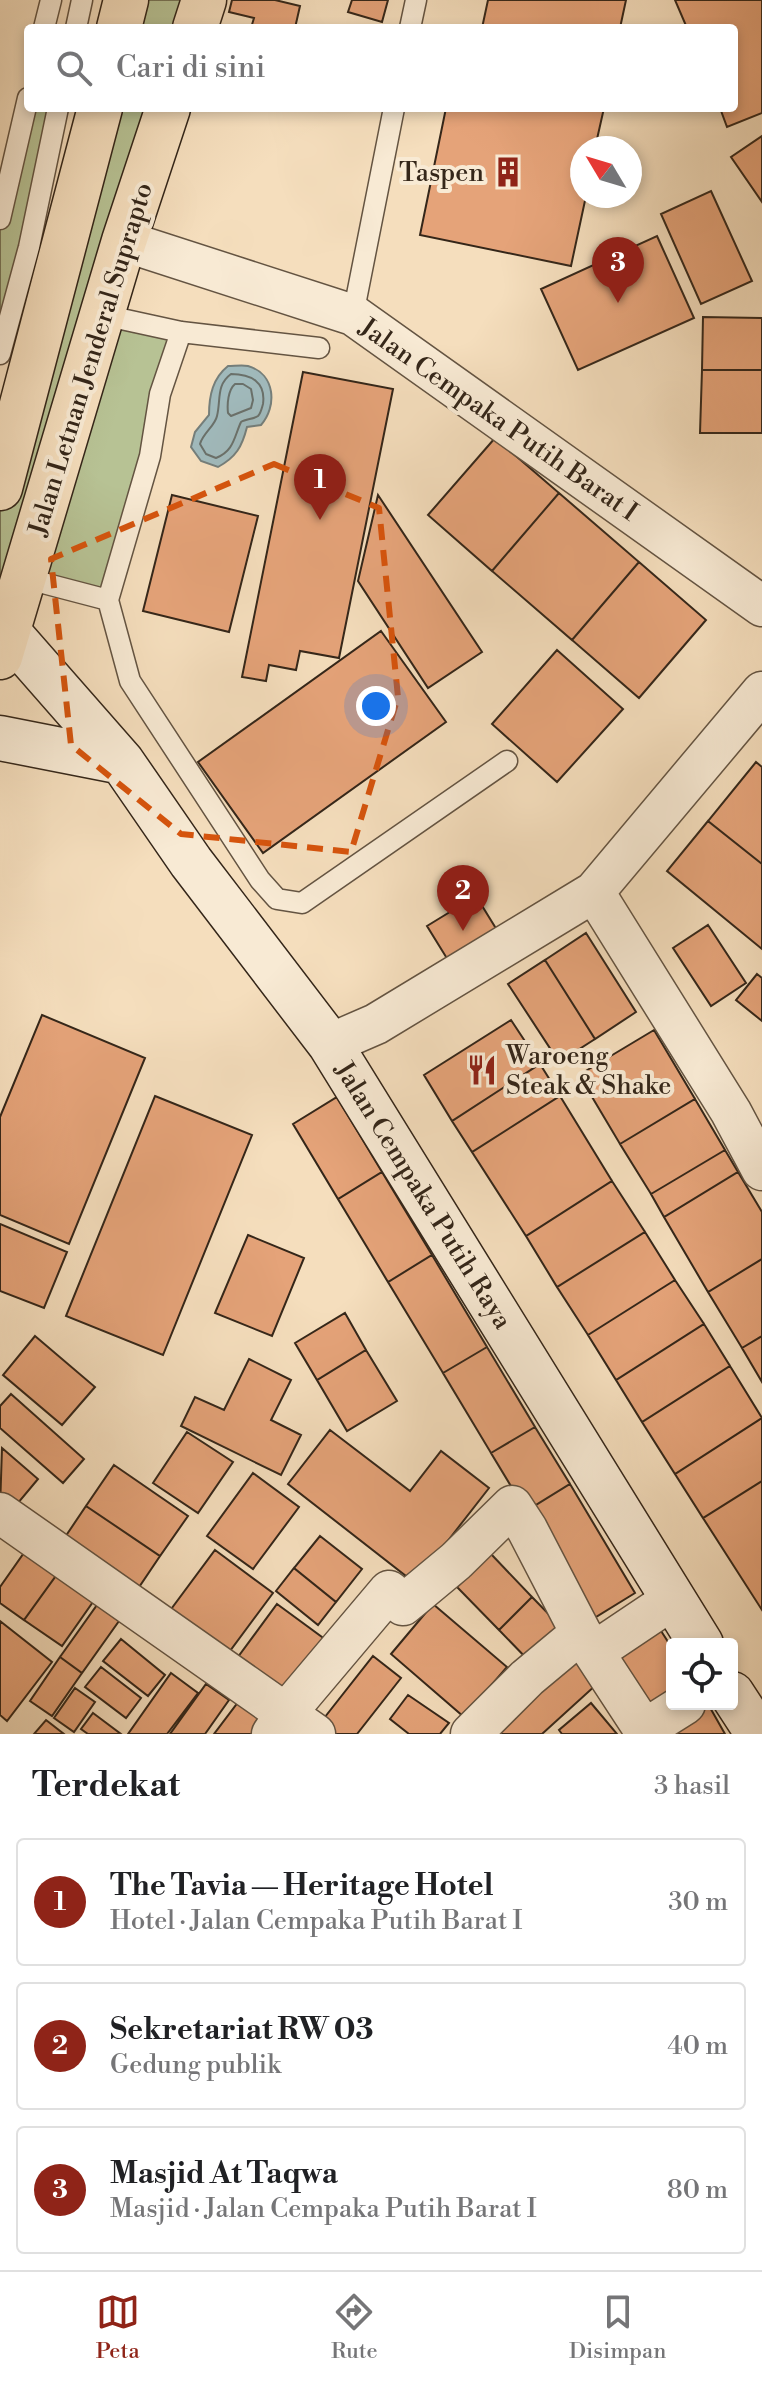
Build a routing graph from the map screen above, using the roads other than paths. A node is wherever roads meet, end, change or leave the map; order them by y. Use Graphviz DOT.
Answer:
graph roads {
  1 [pos="51,0"];
  2 [pos="82,0"];
  3 [pos="126,0"];
  4 [pos="204,0"];
  5 [pos="416,0"];
  6 [pos="45,24"];
  7 [pos="77,24"];
  8 [pos="120,24"];
  9 [pos="196,24"];
  10 [pos="411,24"];
  11 [pos="25,112"];
  12 [pos="57,112"];
  13 [pos="99,112"];
  14 [pos="167,112"];
  15 [pos="393,112"];
  16 [pos="0,219"];
  17 [pos="124,241"];
  18 [pos="103,315"];
  19 [pos="353,315"];
  20 [pos="181,332"];
  21 [pos="319,348"];
  22 [pos="0,354"];
  23 [pos="0,488"];
  24 [pos="24,578"];
  25 [pos="108,600"];
  26 [pos="762,606"];
  27 [pos="4,645"];
  28 [pos="762,692"];
  29 [pos="0,738"];
  30 [pos="507,761"];
  31 [pos="122,762"];
  32 [pos="594,892"];
  33 [pos="330,1044"];
  34 [pos="746,1108"];
  35 [pos="762,1170"];
  36 [pos="0,1513"];
  37 [pos="673,1599"];
  38 [pos="697,1638"];
  39 [pos="588,1643"];
  40 [pos="738,1703"];
  41 [pos="676,1710"];
  42 [pos="291,1727"];
  43 [pos="645,1732"];
  44 [pos="471,1734"];
  45 [pos="758,1734"];
  1 -- 6 [label="lane"];
  2 -- 7 [label="lane"];
  3 -- 8 [label="main road"];
  4 -- 9 [label="main road"];
  5 -- 10 [label="lane"];
  11 -- 16 [label="lane"];
  12 -- 22 [label="lane"];
  13 -- 23 [label="main road, Jalan Letnan Jenderal Suprapto"];
  14 -- 17 [label="main road, Jalan Letnan Jenderal Suprapto"];
  15 -- 19 [label="lane"];
  17 -- 18 [label="main road, Jalan Letnan Jenderal Suprapto"];
  17 -- 19 [label="street, Jalan Cempaka Putih Barat I"];
  18 -- 20 [label="lane"];
  18 -- 24 [label="main road, Jalan Letnan Jenderal Suprapto"];
  19 -- 26 [label="street, Jalan Cempaka Putih Barat I"];
  20 -- 21 [label="lane"];
  20 -- 25 [label="lane"];
  24 -- 25 [label="lane"];
  24 -- 27 [label="main road, Jalan Letnan Jenderal Suprapto"];
  25 -- 30 [label="lane"];
  27 -- 31 [label="street, Jalan Cempaka Putih Raya"];
  28 -- 32 [label="street"];
  29 -- 31 [label="street"];
  31 -- 33 [label="street, Jalan Cempaka Putih Raya"];
  32 -- 33 [label="street"];
  32 -- 34 [label="street"];
  33 -- 37 [label="street, Jalan Cempaka Putih Raya"];
  34 -- 35 [label="street"];
  36 -- 42 [label="street"];
  37 -- 38 [label="street, Jalan Cempaka Putih Raya"];
  37 -- 39 [label="street"];
  39 -- 42 [label="street"];
  39 -- 43 [label="street"];
  39 -- 44 [label="street"];
  40 -- 45 [label="street"];
  41 -- 43 [label="street"];
}
